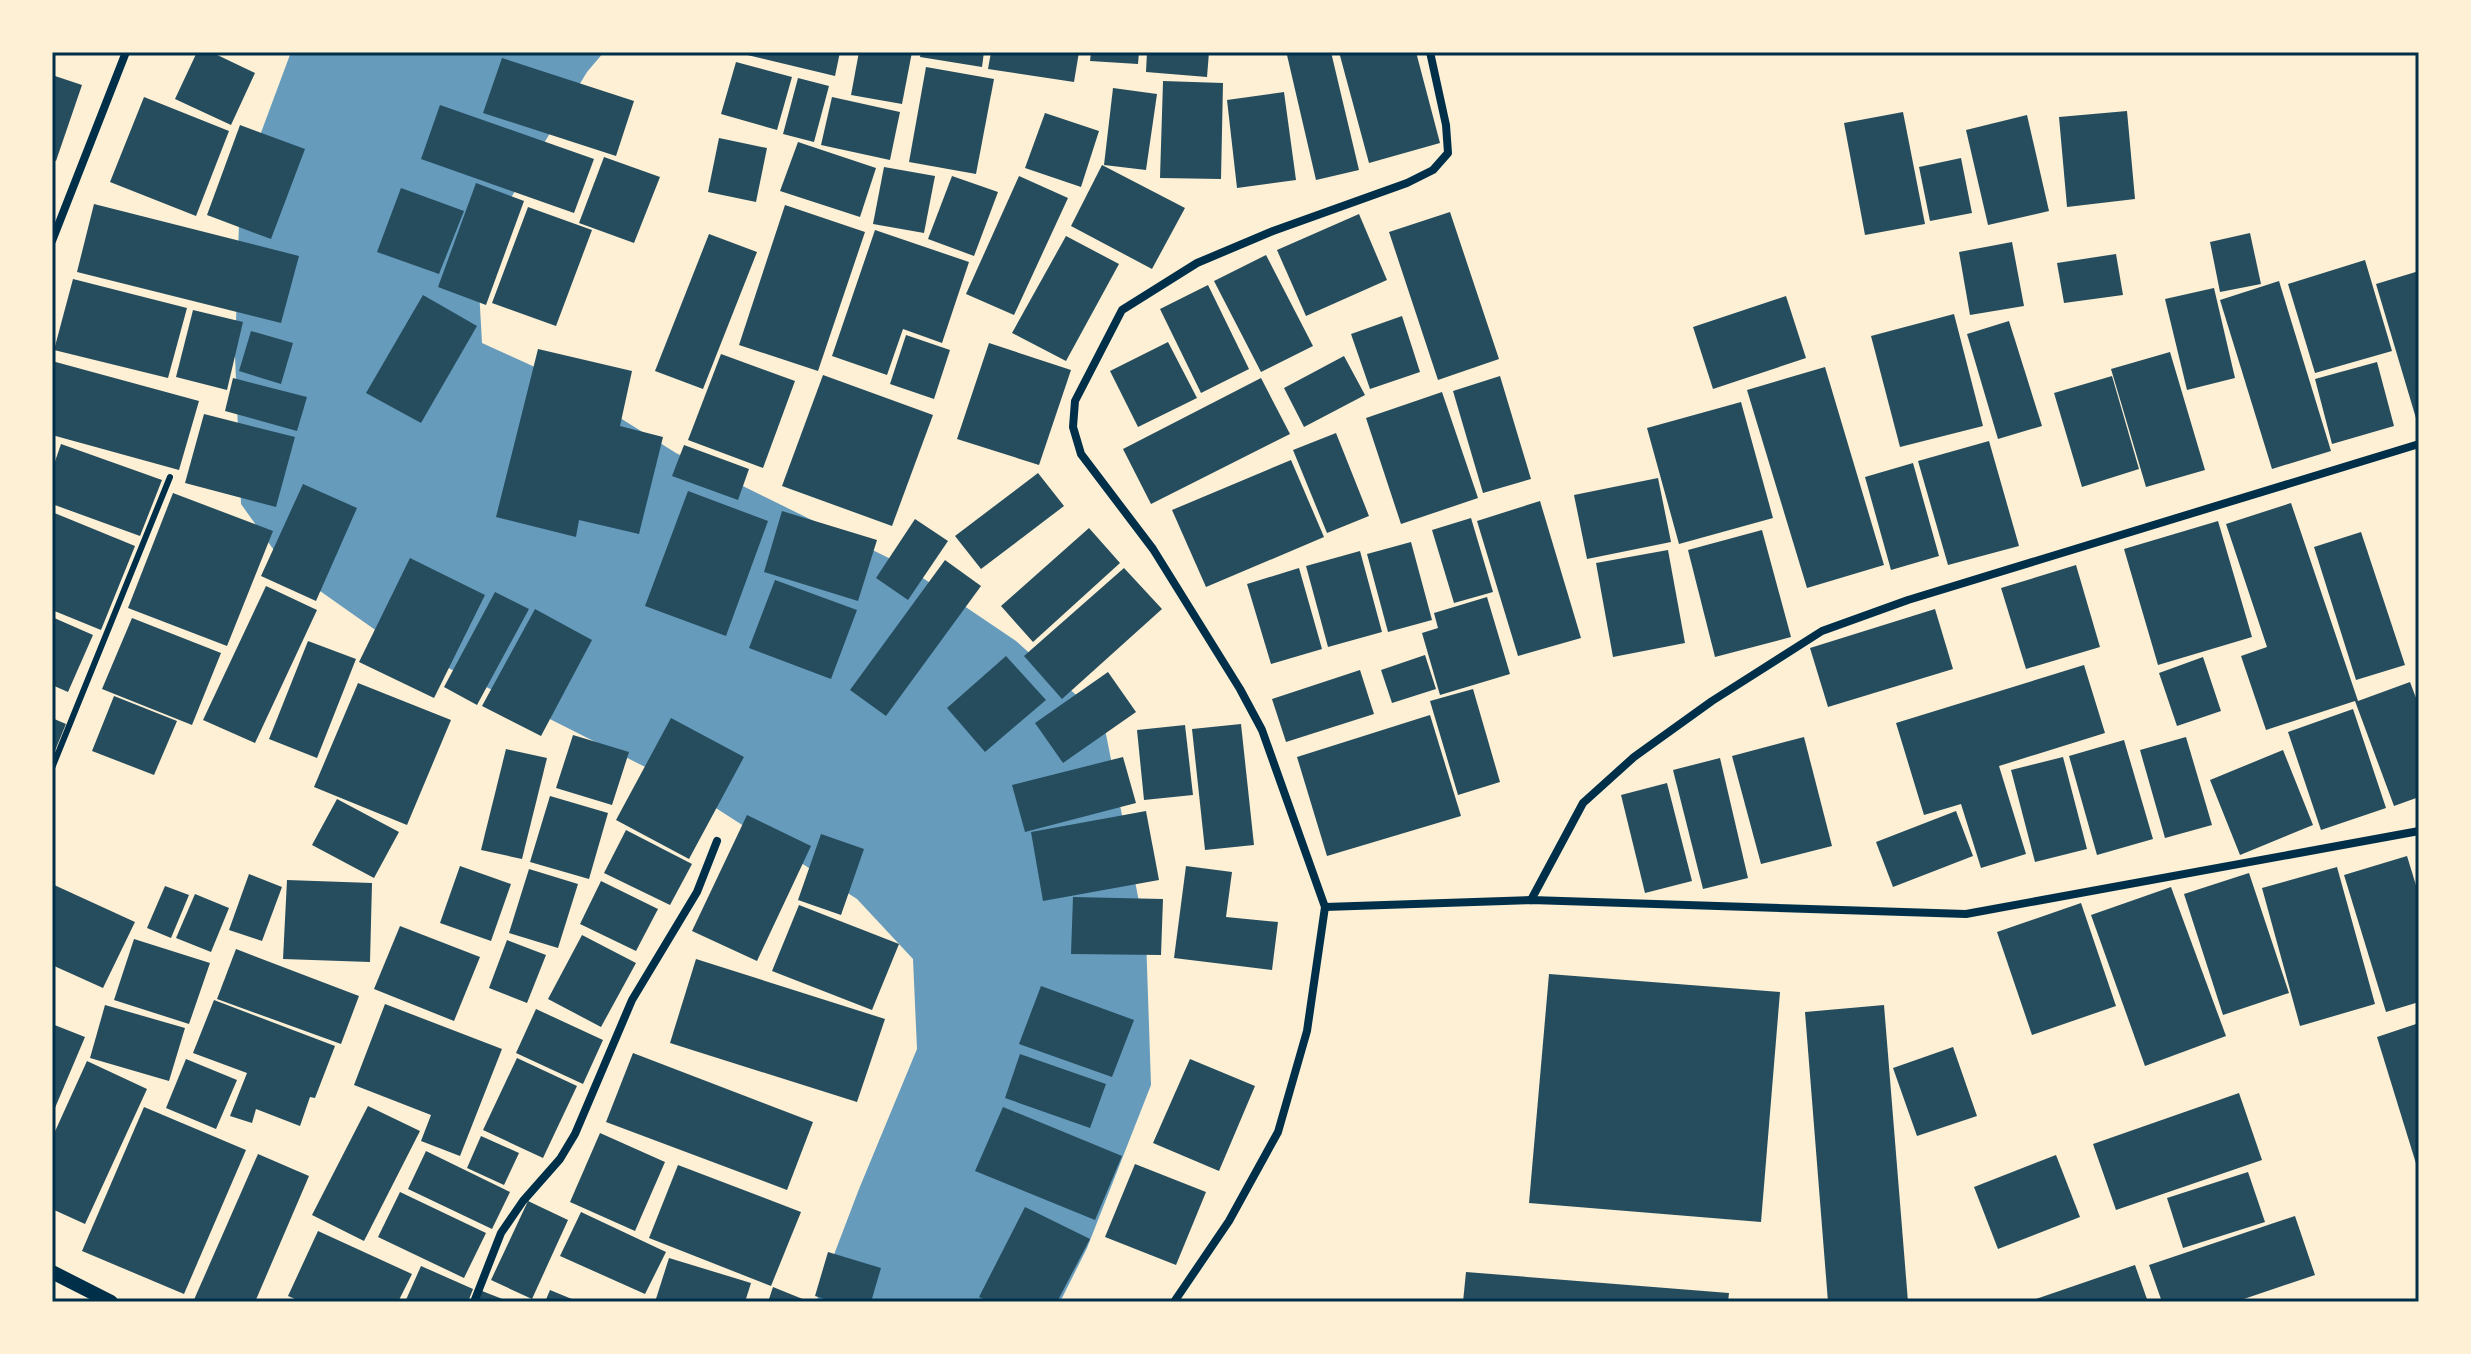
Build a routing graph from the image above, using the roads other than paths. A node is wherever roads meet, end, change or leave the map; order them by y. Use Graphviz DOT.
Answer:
graph roads {
  1 [pos="126,52"];
  2 [pos="1430,52"];
  3 [pos="52,241"];
  4 [pos="2419,444"];
  5 [pos="170,477"];
  6 [pos="52,768"];
  7 [pos="2419,831"];
  8 [pos="717,841"];
  9 [pos="1531,900"];
  10 [pos="1325,907"];
  11 [pos="52,1272"];
  12 [pos="111,1302"];
  13 [pos="474,1302"];
  14 [pos="1174,1302"];
  1 -- 3 [label="street"];
  2 -- 10 [label="street"];
  4 -- 9 [label="street"];
  5 -- 6 [label="lane"];
  7 -- 9 [label="street"];
  8 -- 13 [label="street"];
  9 -- 10 [label="street"];
  10 -- 14 [label="street"];
  11 -- 12 [label="street"];
}
